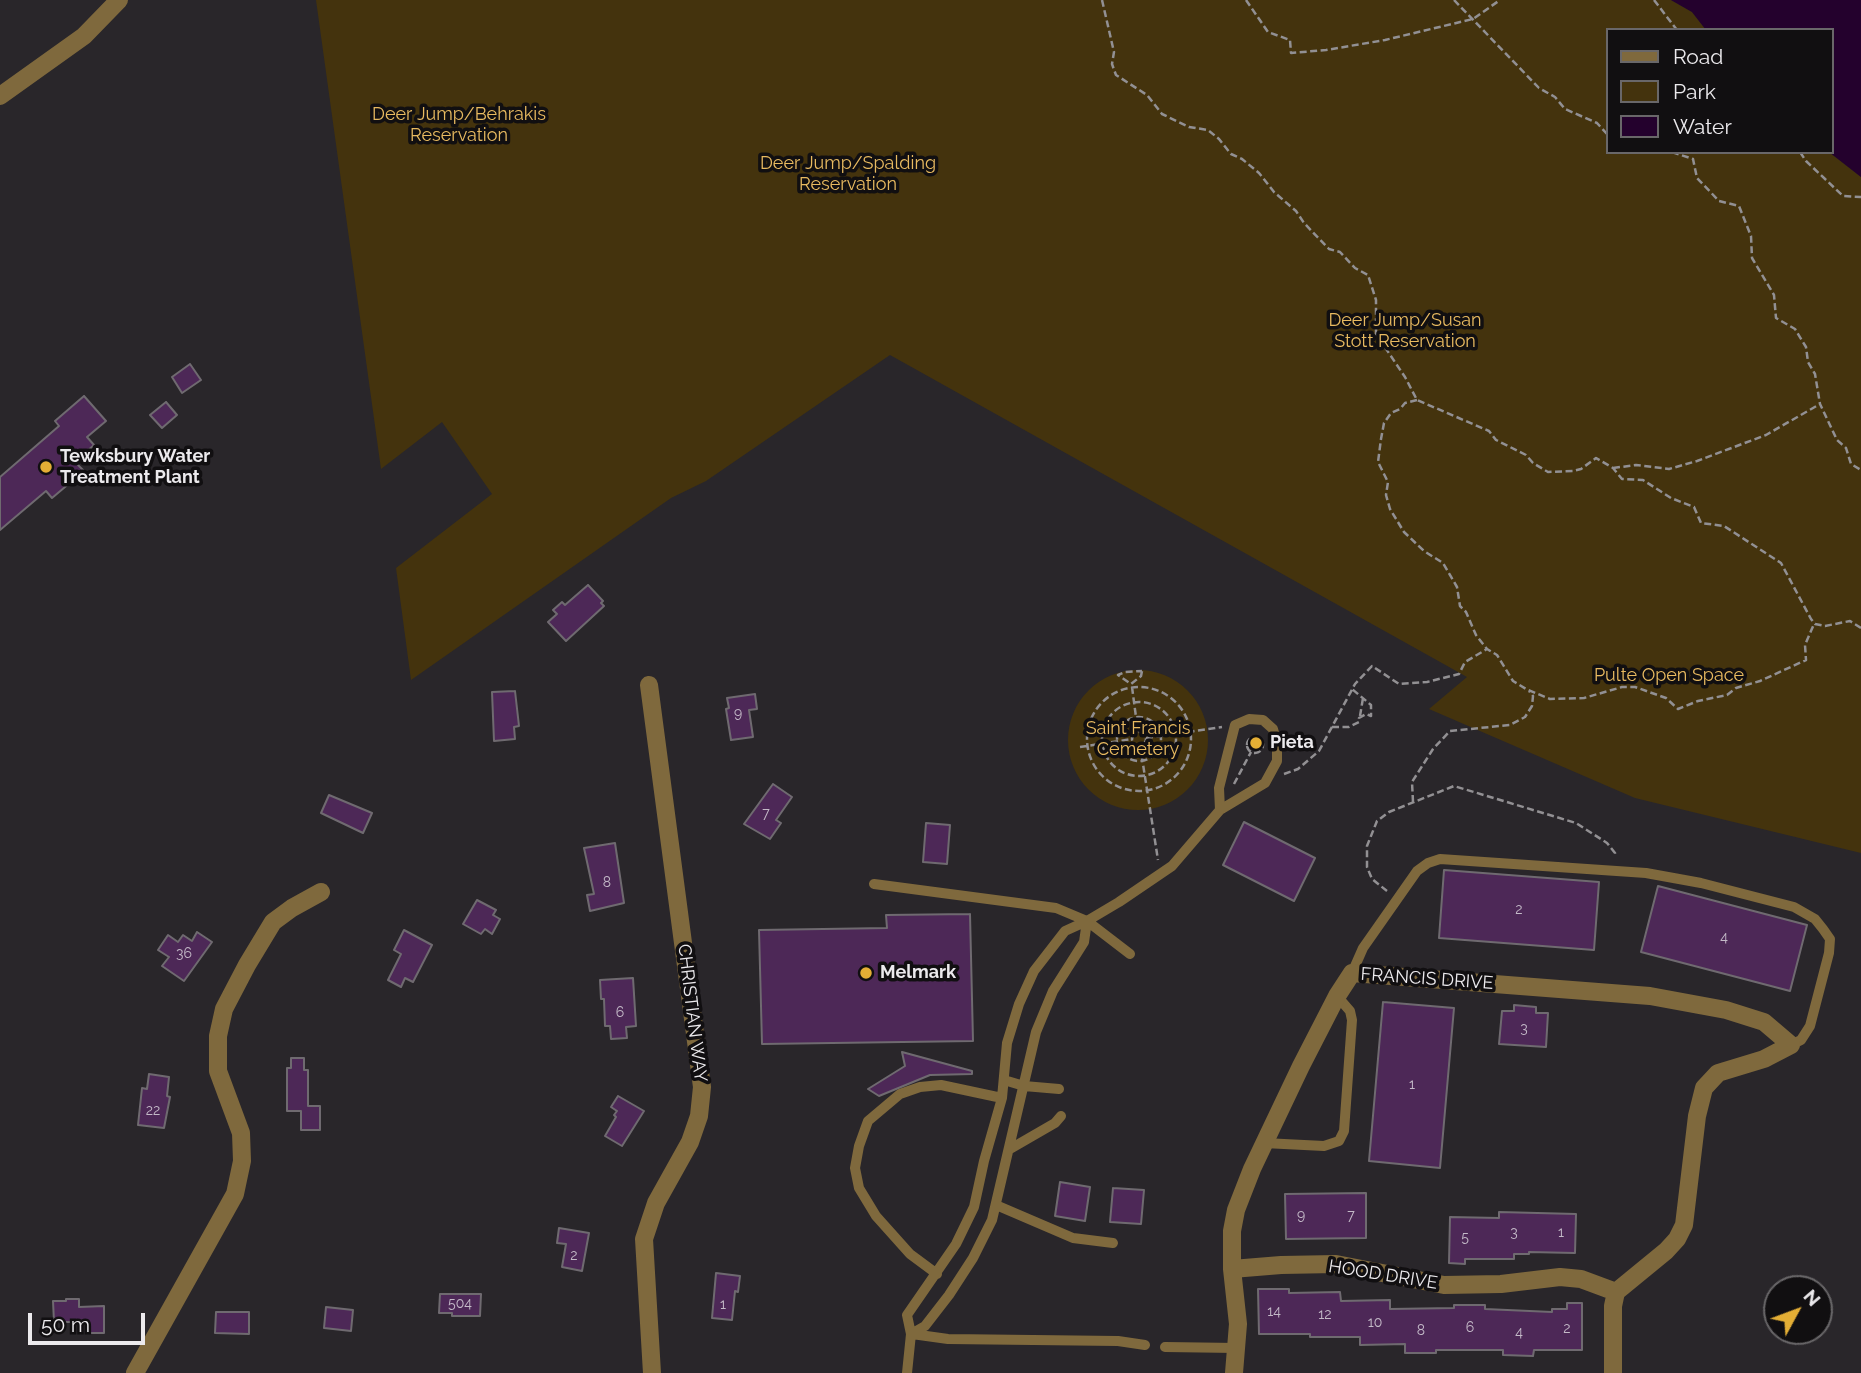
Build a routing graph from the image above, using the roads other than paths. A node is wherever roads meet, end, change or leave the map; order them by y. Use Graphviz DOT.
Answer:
graph roads {
  1 [pos="120,0"];
  2 [pos="0,96"];
  3 [pos="649,685"];
  4 [pos="1220,810"];
  5 [pos="874,884"];
  6 [pos="321,892"];
  7 [pos="1087,921"];
  8 [pos="1130,954"];
  9 [pos="1352,973"];
  10 [pos="1337,996"];
  11 [pos="1791,1045"];
  12 [pos="1004,1080"];
  13 [pos="1024,1086"];
  14 [pos="1059,1089"];
  15 [pos="1002,1098"];
  16 [pos="1061,1116"];
  17 [pos="1264,1143"];
  18 [pos="1010,1149"];
  19 [pos="996,1205"];
  20 [pos="1113,1243"];
  21 [pos="1232,1269"];
  22 [pos="937,1274"];
  23 [pos="1616,1292"];
  24 [pos="911,1334"];
  25 [pos="1145,1345"];
  26 [pos="1165,1347"];
  27 [pos="1237,1348"];
  28 [pos="135,1373"];
  29 [pos="652,1373"];
  30 [pos="907,1373"];
  31 [pos="1234,1373"];
  32 [pos="1613,1373"];
  1 -- 2 [label="street"];
  3 -- 29 [label="street, CHRISTIAN WAY"];
  4 -- 4 [label="lane"];
  4 -- 7 [label="lane"];
  5 -- 7 [label="lane"];
  6 -- 28 [label="street"];
  7 -- 8 [label="lane"];
  7 -- 12 [label="lane"];
  7 -- 13 [label="lane"];
  9 -- 10 [label="street, FRANCIS DRIVE"];
  9 -- 11 [label="street, FRANCIS DRIVE"];
  9 -- 11 [label="lane"];
  10 -- 17 [label="street, FRANCIS DRIVE"];
  10 -- 17 [label="lane"];
  11 -- 23 [label="street"];
  12 -- 13 [label="lane"];
  12 -- 15 [label="lane"];
  13 -- 14 [label="lane"];
  13 -- 18 [label="lane"];
  15 -- 22 [label="lane"];
  15 -- 22 [label="lane"];
  16 -- 18 [label="lane"];
  17 -- 21 [label="street, FRANCIS DRIVE"];
  18 -- 19 [label="lane"];
  19 -- 20 [label="lane"];
  19 -- 24 [label="lane"];
  21 -- 23 [label="street, HOOD DRIVE"];
  21 -- 27 [label="street, FRANCIS DRIVE"];
  22 -- 24 [label="lane"];
  23 -- 32 [label="street"];
  24 -- 25 [label="lane"];
  24 -- 30 [label="lane"];
  26 -- 27 [label="lane"];
  27 -- 31 [label="street, FRANCIS DRIVE"];
}
